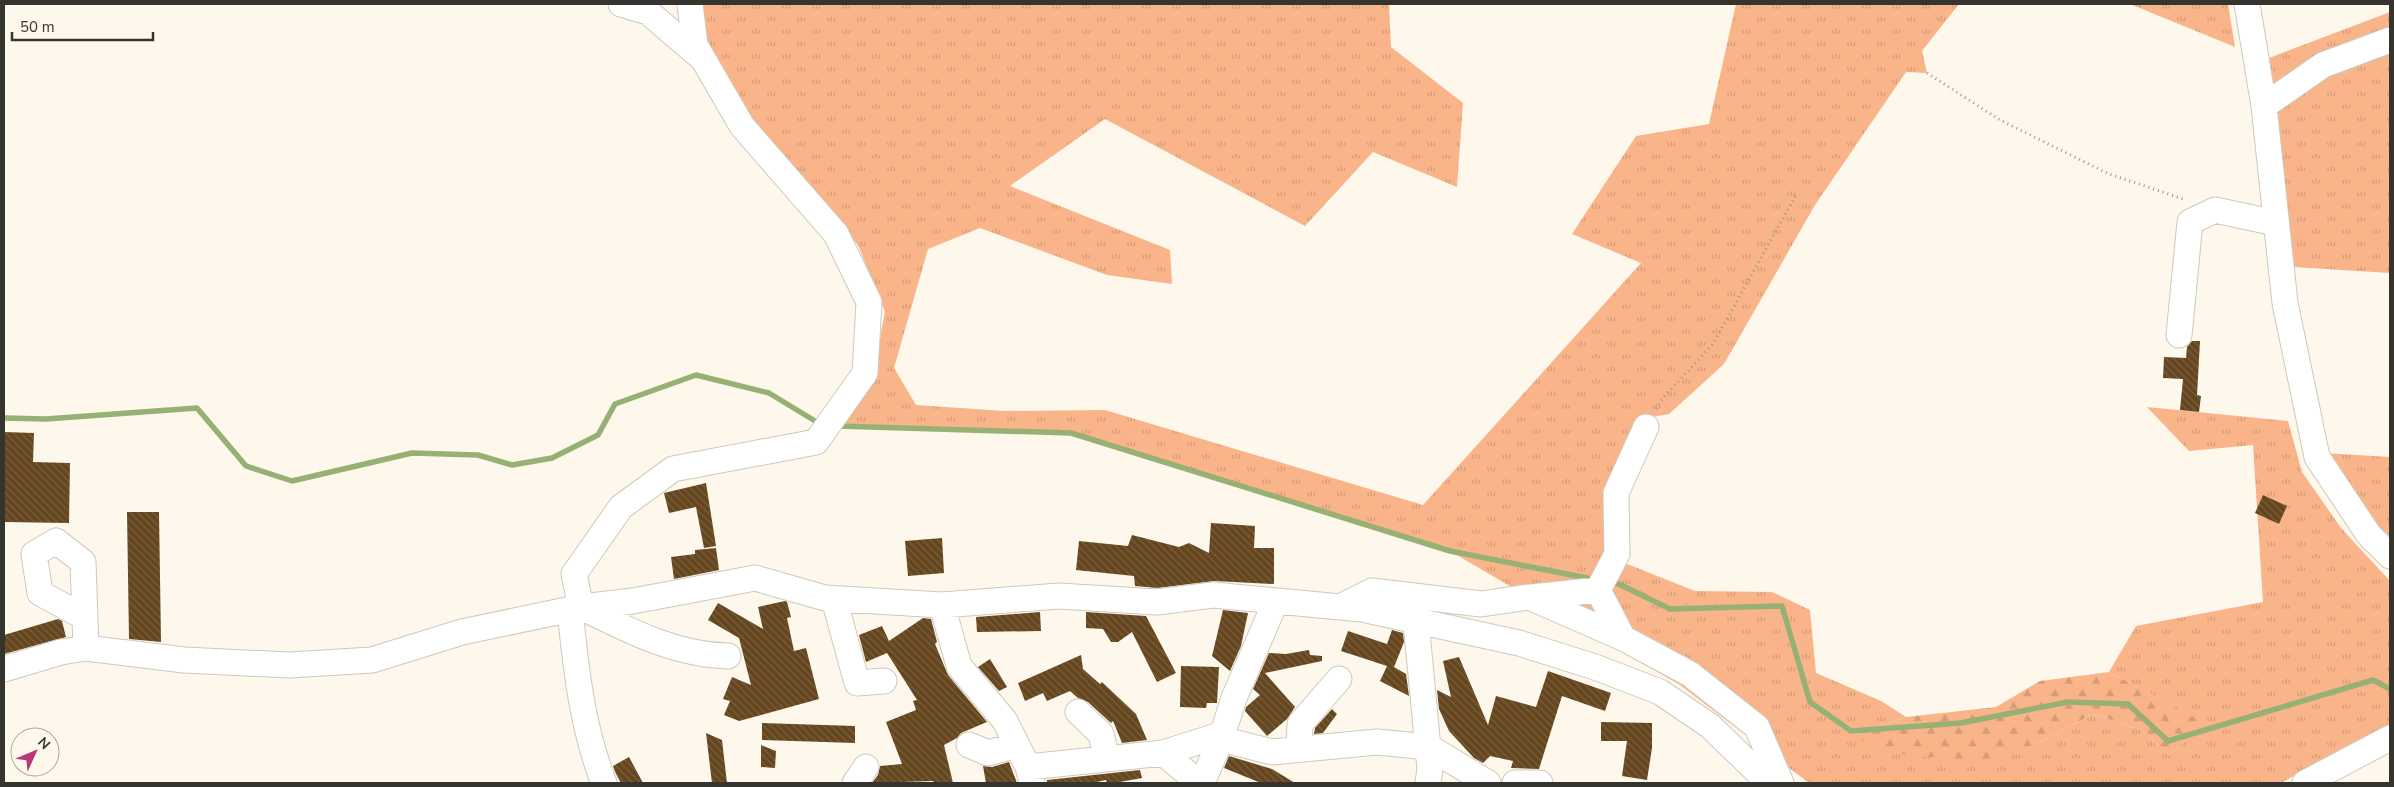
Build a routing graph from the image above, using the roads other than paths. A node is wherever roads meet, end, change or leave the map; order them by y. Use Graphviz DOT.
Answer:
graph roads {
  1 [pos="621,4"];
  2 [pos="690,4"];
  3 [pos="2247,4"];
  4 [pos="2390,40"];
  5 [pos="705,61"];
  6 [pos="2264,106"];
  7 [pos="2276,223"];
  8 [pos="2179,335"];
  9 [pos="1646,427"];
  10 [pos="2390,556"];
  11 [pos="1598,590"];
  12 [pos="1530,597"];
  13 [pos="834,599"];
  14 [pos="1275,602"];
  15 [pos="942,605"];
  16 [pos="1340,607"];
  17 [pos="576,608"];
  18 [pos="84,617"];
  19 [pos="1416,622"];
  20 [pos="1623,638"];
  21 [pos="86,648"];
  22 [pos="728,656"];
  23 [pos="4,669"];
  24 [pos="1339,679"];
  25 [pos="884,681"];
  26 [pos="1078,712"];
  27 [pos="1222,737"];
  28 [pos="2390,738"];
  29 [pos="969,745"];
  30 [pos="1017,745"];
  31 [pos="1429,747"];
  32 [pos="1299,749"];
  33 [pos="1163,753"];
  34 [pos="1107,759"];
  35 [pos="1030,775"];
  36 [pos="604,783"];
  37 [pos="1200,783"];
  38 [pos="1428,783"];
  39 [pos="1488,783"];
  40 [pos="1515,783"];
  41 [pos="1540,783"];
  42 [pos="1769,783"];
  43 [pos="1780,783"];
  44 [pos="2305,783"];
  1 -- 5 [label="street"];
  2 -- 5 [label="street"];
  3 -- 6 [label="street"];
  4 -- 6 [label="street"];
  5 -- 17 [label="street"];
  6 -- 7 [label="street"];
  7 -- 8 [label="street"];
  7 -- 10 [label="street"];
  9 -- 11 [label="street"];
  11 -- 12 [label="street"];
  11 -- 20 [label="street"];
  12 -- 16 [label="street"];
  12 -- 20 [label="street"];
  13 -- 15 [label="street"];
  13 -- 17 [label="street"];
  13 -- 25 [label="street"];
  14 -- 15 [label="street"];
  14 -- 16 [label="street"];
  14 -- 27 [label="street"];
  15 -- 30 [label="street"];
  16 -- 19 [label="street"];
  17 -- 21 [label="street"];
  17 -- 22 [label="street"];
  17 -- 36 [label="street"];
  18 -- 21 [label="street"];
  19 -- 31 [label="street"];
  19 -- 42 [label="street"];
  20 -- 43 [label="street"];
  21 -- 23 [label="street"];
  24 -- 32 [label="street"];
  26 -- 34 [label="street"];
  27 -- 32 [label="street"];
  27 -- 33 [label="street"];
  27 -- 37 [label="street"];
  28 -- 44 [label="street"];
  29 -- 30 [label="street"];
  30 -- 35 [label="street"];
  31 -- 32 [label="street"];
  31 -- 38 [label="street"];
  31 -- 39 [label="street"];
  33 -- 34 [label="street"];
  33 -- 37 [label="street"];
  34 -- 35 [label="street"];
  40 -- 41 [label="street"];
}
